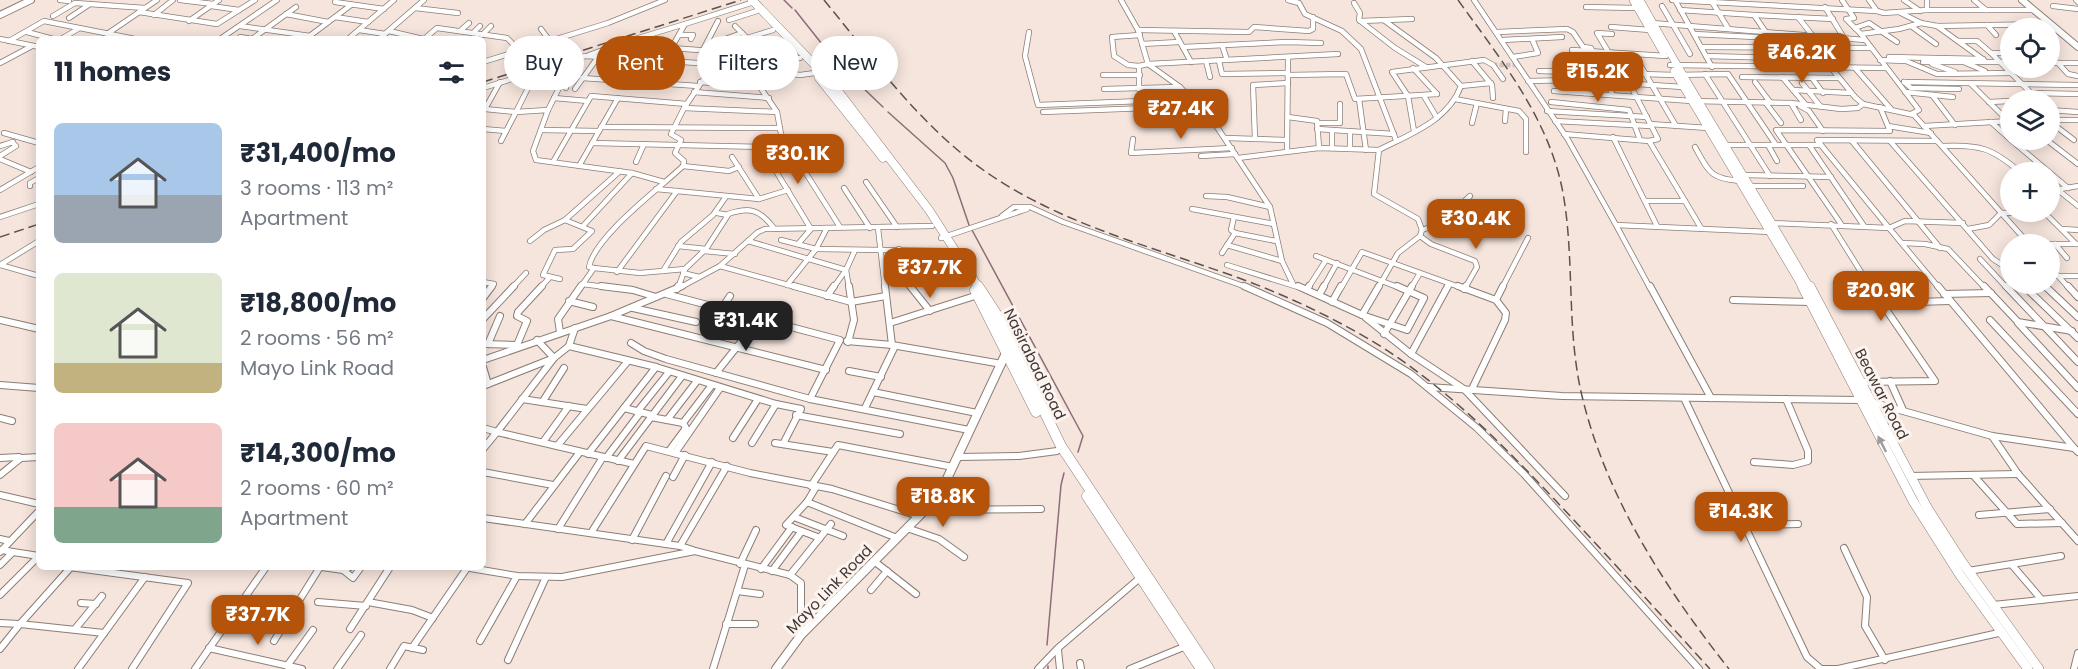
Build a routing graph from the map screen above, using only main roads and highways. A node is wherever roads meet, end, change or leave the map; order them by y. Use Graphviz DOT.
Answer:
graph roads {
  1 [pos="752,3"];
  2 [pos="1637,3"];
  3 [pos="1650,25"];
  4 [pos="1673,65"];
  5 [pos="1679,75"];
  6 [pos="1695,101"];
  7 [pos="1722,145"];
  8 [pos="1770,226"];
  9 [pos="944,238"];
  10 [pos="1009,348"];
  11 [pos="1923,509"];
  12 [pos="1942,539"];
  13 [pos="1201,669"];
  14 [pos="1209,669"];
  15 [pos="2028,669"];
  16 [pos="2039,669"];
  1 -- 9 [label="highway, Nasirabad Road"];
  1 -- 9 [label="highway, Nasirabad Road"];
  2 -- 3 [label="main road, Beawar Road"];
  3 -- 4 [label="main road, Beawar Road"];
  3 -- 4 [label="main road, Beawar Road"];
  4 -- 5 [label="main road, Beawar Road"];
  5 -- 6 [label="main road, Beawar Road"];
  5 -- 6 [label="main road, Beawar Road"];
  6 -- 7 [label="main road, Beawar Road"];
  6 -- 7 [label="main road, Beawar Road"];
  7 -- 8 [label="main road, Beawar Road"];
  8 -- 11 [label="main road, Beawar Road"];
  11 -- 8 [label="main road, Beawar Road, one-way"];
  9 -- 10 [label="highway, Nasirabad Road"];
  9 -- 10 [label="highway, Nasirabad Road"];
  10 -- 13 [label="highway, Nasirabad Road"];
  10 -- 14 [label="highway, Nasirabad Road"];
  11 -- 12 [label="main road, Beawar Road"];
  12 -- 15 [label="main road, Beawar Road"];
  12 -- 16 [label="main road, Beawar Road"];
}
